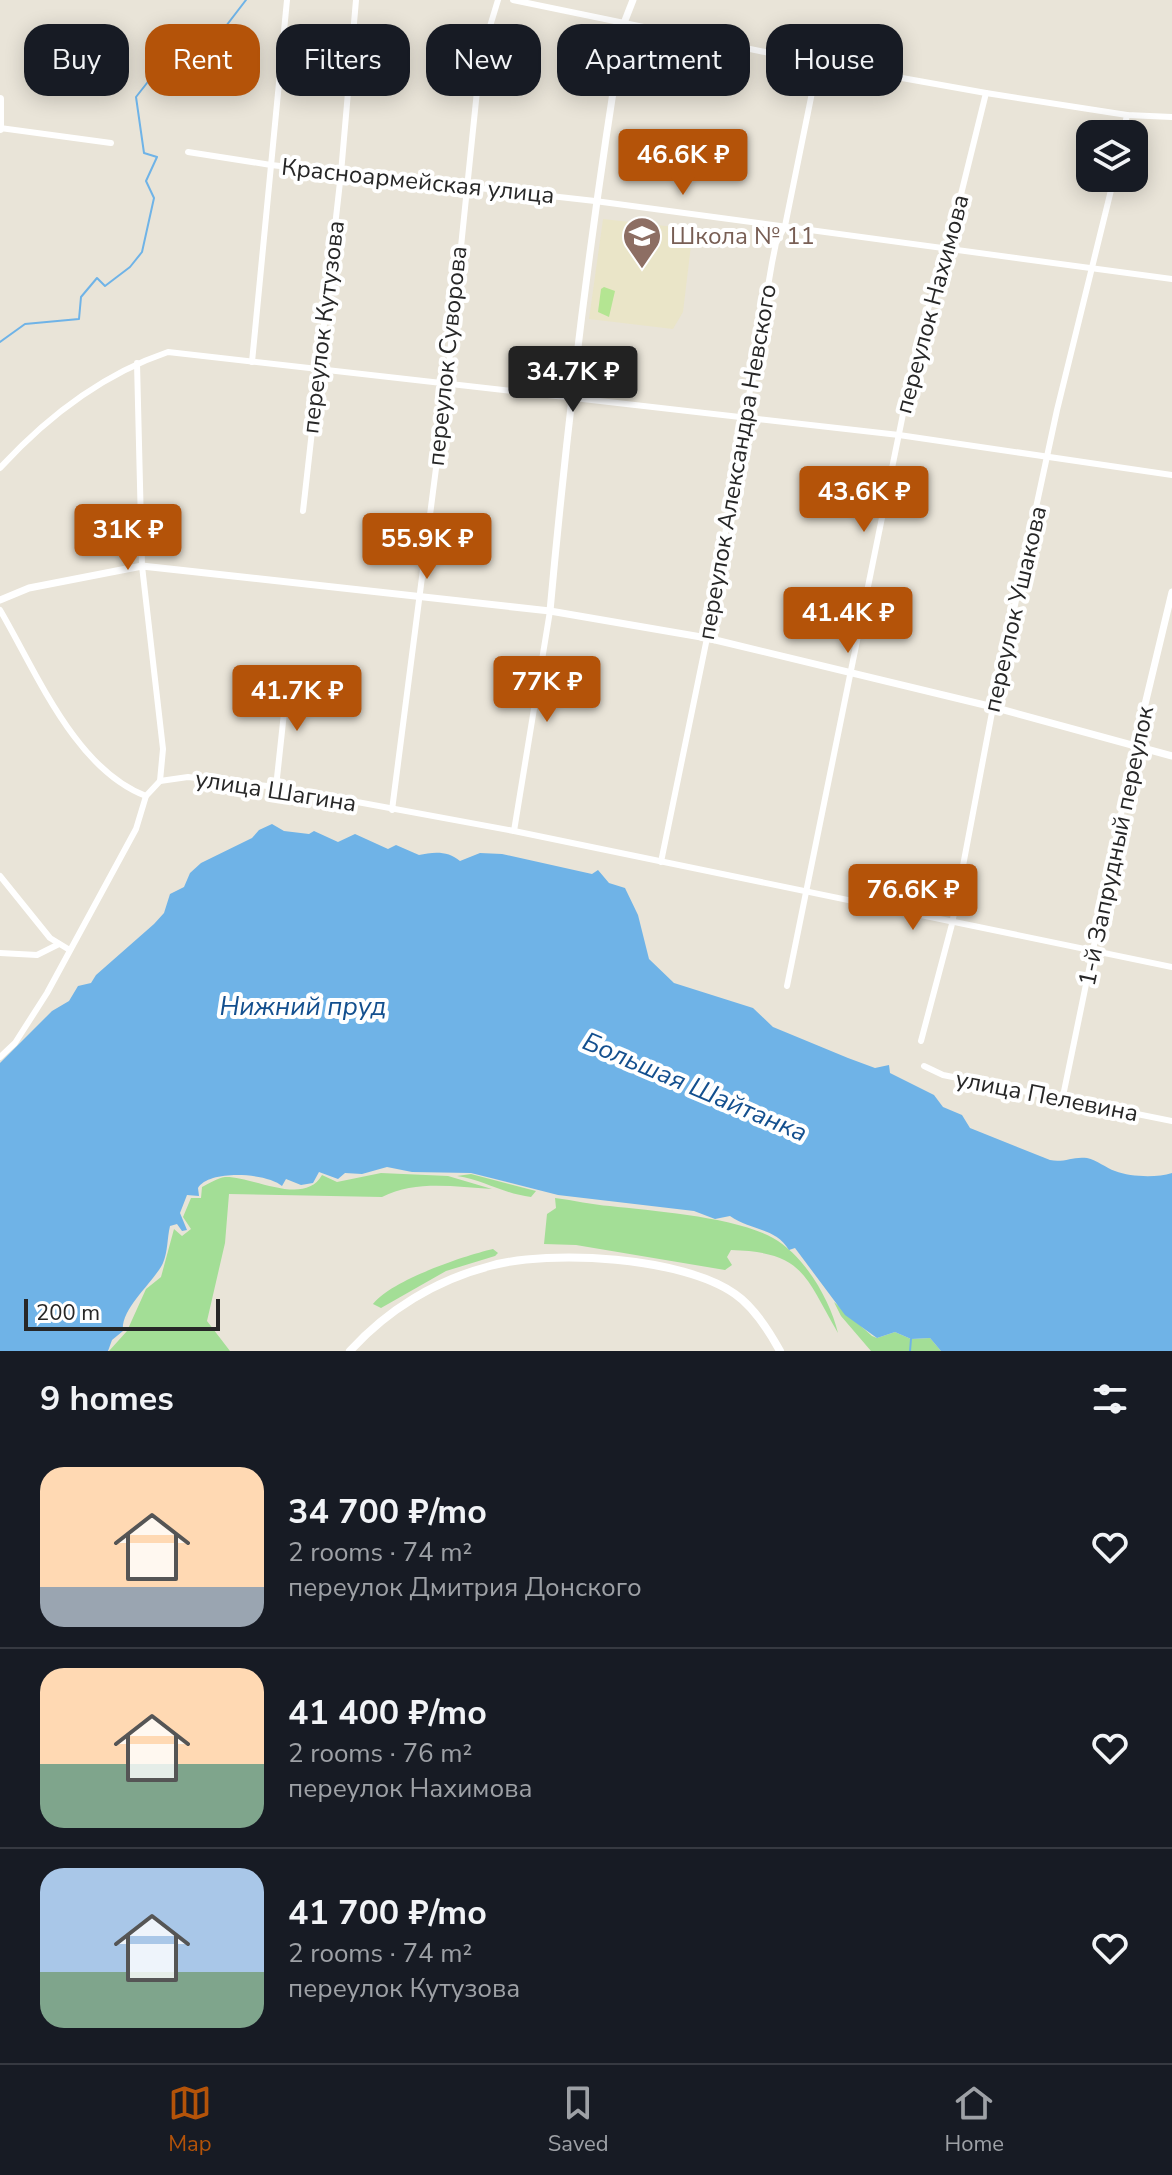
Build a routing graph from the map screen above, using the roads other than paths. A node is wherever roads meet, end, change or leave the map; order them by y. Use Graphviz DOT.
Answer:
graph roads {
  1 [pos="287,0"];
  2 [pos="356,0"];
  3 [pos="498,0"];
  4 [pos="513,0"];
  5 [pos="633,0"];
  6 [pos="624,23"];
  7 [pos="766,52"];
  8 [pos="903,78"];
  9 [pos="986,93"];
  10 [pos="811,96"];
  11 [pos="0,99"];
  12 [pos="1127,115"];
  13 [pos="1172,117"];
  14 [pos="1126,120"];
  15 [pos="0,128"];
  16 [pos="111,143"];
  17 [pos="188,152"];
  18 [pos="271,165"];
  19 [pos="341,173"];
  20 [pos="466,185"];
  21 [pos="1111,192"];
  22 [pos="595,201"];
  23 [pos="785,226"];
  24 [pos="948,247"];
  25 [pos="1095,267"];
  26 [pos="1172,279"];
  27 [pos="252,362"];
  28 [pos="137,363"];
  29 [pos="320,369"];
  30 [pos="447,383"];
  31 [pos="570,398"];
  32 [pos="745,420"];
  33 [pos="899,435"];
  34 [pos="1050,454"];
  35 [pos="0,468"];
  36 [pos="1172,475"];
  37 [pos="303,511"];
  38 [pos="142,566"];
  39 [pos="1172,592"];
  40 [pos="417,595"];
  41 [pos="0,600"];
  42 [pos="0,610"];
  43 [pos="550,611"];
  44 [pos="707,638"];
  45 [pos="853,672"];
  46 [pos="288,676"];
  47 [pos="993,707"];
  48 [pos="1135,746"];
  49 [pos="1172,756"];
  50 [pos="160,781"];
  51 [pos="276,787"];
  52 [pos="146,796"];
  53 [pos="392,810"];
  54 [pos="514,831"];
  55 [pos="661,862"];
  56 [pos="0,876"];
  57 [pos="806,894"];
  58 [pos="952,924"];
  59 [pos="59,944"];
  60 [pos="68,949"];
  61 [pos="1095,952"];
  62 [pos="0,953"];
  63 [pos="1172,967"];
  64 [pos="787,986"];
  65 [pos="921,1041"];
  66 [pos="0,1057"];
  67 [pos="924,1066"];
  68 [pos="1062,1101"];
  69 [pos="1172,1121"];
  70 [pos="350,1351"];
  71 [pos="780,1351"];
  1 -- 18 [label="street"];
  2 -- 19 [label="street, переулок Кутузова"];
  3 -- 20 [label="street, переулок Суворова"];
  4 -- 6 [label="street"];
  5 -- 6 [label="street"];
  6 -- 7 [label="street"];
  6 -- 22 [label="street"];
  8 -- 9 [label="street"];
  9 -- 12 [label="street"];
  9 -- 24 [label="street, переулок Нахимова"];
  10 -- 23 [label="street, переулок Александра Невского"];
  11 -- 15 [label="main road"];
  12 -- 13 [label="street"];
  12 -- 14 [label="street"];
  15 -- 16 [label="street"];
  17 -- 18 [label="street, Красноармейская улица"];
  18 -- 19 [label="street, Красноармейская улица"];
  18 -- 27 [label="street"];
  19 -- 20 [label="street, Красноармейская улица"];
  19 -- 29 [label="street, переулок Кутузова"];
  20 -- 22 [label="street, Красноармейская улица"];
  20 -- 30 [label="street, переулок Суворова"];
  21 -- 25 [label="street, переулок Ушакова"];
  22 -- 23 [label="street, Красноармейская улица"];
  22 -- 31 [label="street"];
  23 -- 24 [label="street, Красноармейская улица"];
  23 -- 32 [label="street, переулок Александра Невского"];
  24 -- 25 [label="street, Красноармейская улица"];
  24 -- 33 [label="street, переулок Нахимова"];
  25 -- 26 [label="street, Красноармейская улица"];
  25 -- 34 [label="street, переулок Ушакова"];
  27 -- 28 [label="street"];
  27 -- 29 [label="street"];
  28 -- 35 [label="street"];
  28 -- 38 [label="street"];
  29 -- 30 [label="street"];
  29 -- 37 [label="street, переулок Кутузова"];
  30 -- 31 [label="street"];
  30 -- 40 [label="street, переулок Суворова"];
  31 -- 32 [label="street"];
  31 -- 43 [label="street"];
  32 -- 33 [label="street"];
  32 -- 44 [label="street, переулок Александра Невского"];
  33 -- 34 [label="street"];
  33 -- 45 [label="street, переулок Нахимова"];
  34 -- 36 [label="street"];
  34 -- 47 [label="street, переулок Ушакова"];
  38 -- 40 [label="street"];
  38 -- 41 [label="street"];
  38 -- 50 [label="street"];
  39 -- 48 [label="street, 1-й Запрудный переулок"];
  40 -- 43 [label="street"];
  40 -- 53 [label="street, переулок Суворова"];
  42 -- 52 [label="street"];
  43 -- 44 [label="street"];
  43 -- 54 [label="street"];
  44 -- 45 [label="street"];
  44 -- 55 [label="street, переулок Александра Невского"];
  45 -- 47 [label="street"];
  45 -- 57 [label="street, переулок Нахимова"];
  46 -- 51 [label="street"];
  47 -- 48 [label="street"];
  47 -- 58 [label="street, переулок Ушакова"];
  48 -- 49 [label="street"];
  48 -- 61 [label="street, 1-й Запрудный переулок"];
  50 -- 51 [label="street, улица Шагина"];
  50 -- 52 [label="street, улица Шагина"];
  51 -- 53 [label="street, улица Шагина"];
  52 -- 60 [label="street, улица Шагина"];
  53 -- 54 [label="street, улица Шагина"];
  54 -- 55 [label="street, улица Шагина"];
  55 -- 57 [label="street, улица Шагина"];
  56 -- 59 [label="street"];
  57 -- 58 [label="street, улица Шагина"];
  57 -- 64 [label="street, переулок Нахимова"];
  58 -- 61 [label="street, улица Шагина"];
  58 -- 65 [label="street, переулок Ушакова"];
  59 -- 60 [label="street"];
  59 -- 62 [label="street"];
  60 -- 66 [label="street, улица Шагина"];
  61 -- 63 [label="street, улица Шагина"];
  61 -- 68 [label="street, 1-й Запрудный переулок"];
  67 -- 68 [label="street, улица Пелевина"];
  68 -- 69 [label="street, улица Пелевина"];
  70 -- 71 [label="main road"];
}
